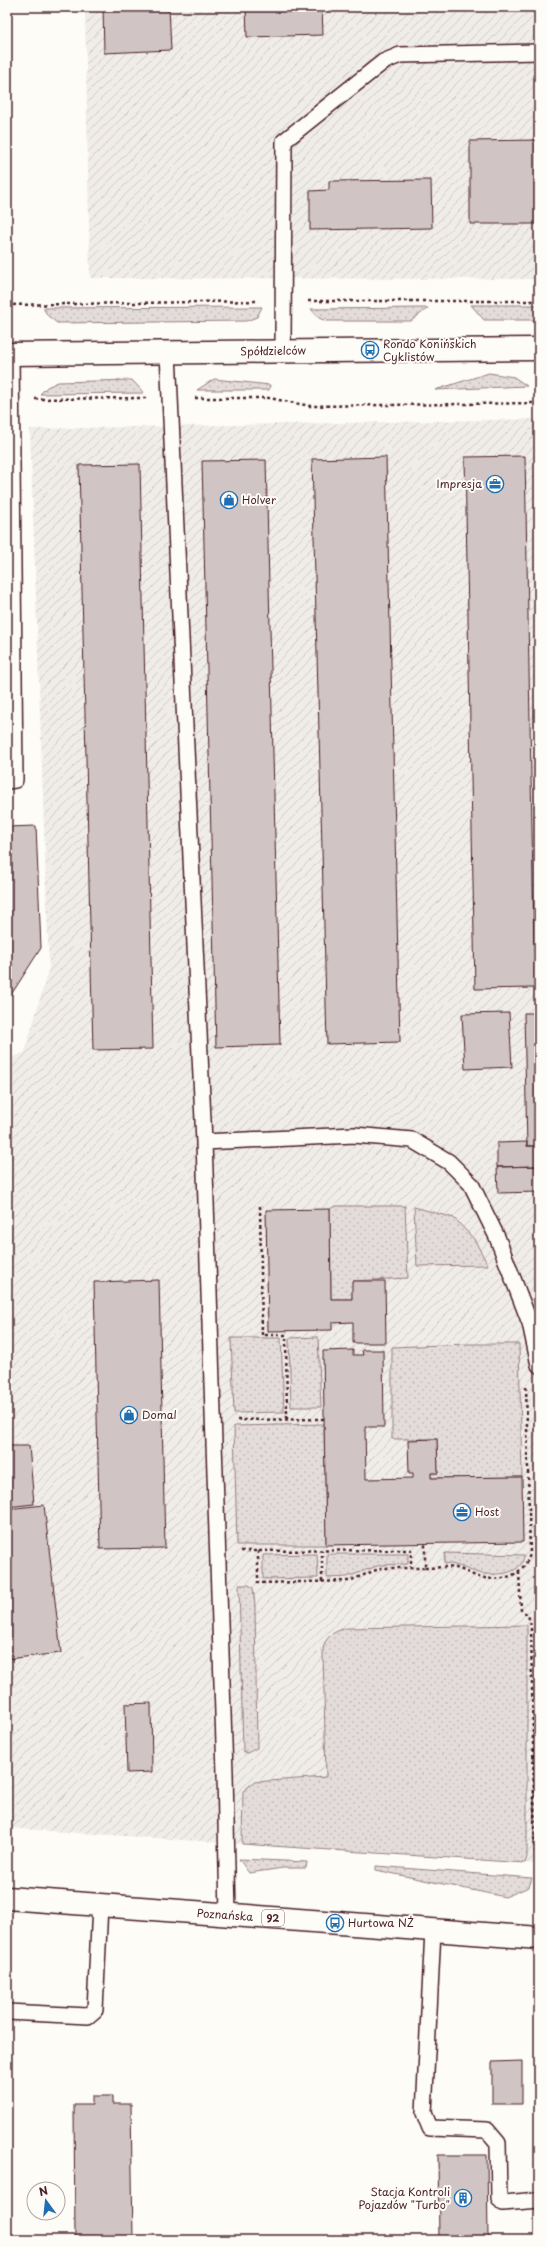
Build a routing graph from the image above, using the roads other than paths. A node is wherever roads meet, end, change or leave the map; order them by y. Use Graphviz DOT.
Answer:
graph roads {
  1 [pos="539,52"];
  2 [pos="539,349"];
  3 [pos="283,351"];
  4 [pos="168,353"];
  5 [pos="9,354"];
  6 [pos="7,781"];
  7 [pos="204,1142"];
  8 [pos="539,1365"];
  9 [pos="7,1898"];
  10 [pos="100,1905"];
  11 [pos="228,1915"];
  12 [pos="433,1930"];
  13 [pos="539,1938"];
  14 [pos="7,2012"];
  15 [pos="539,2200"];
  1 -- 3 [label="lane"];
  2 -- 3 [label="main road, Spółdzielców"];
  3 -- 4 [label="main road, Spółdzielców"];
  4 -- 5 [label="main road, Spółdzielców"];
  4 -- 7 [label="lane"];
  5 -- 6 [label="lane"];
  7 -- 8 [label="lane"];
  7 -- 11 [label="lane"];
  9 -- 10 [label="main road, Poznańska / 92"];
  10 -- 11 [label="main road, Poznańska / 92"];
  10 -- 14 [label="lane"];
  11 -- 12 [label="main road, Poznańska / 92"];
  12 -- 13 [label="main road, Poznańska / 92"];
  12 -- 15 [label="lane"];
}
